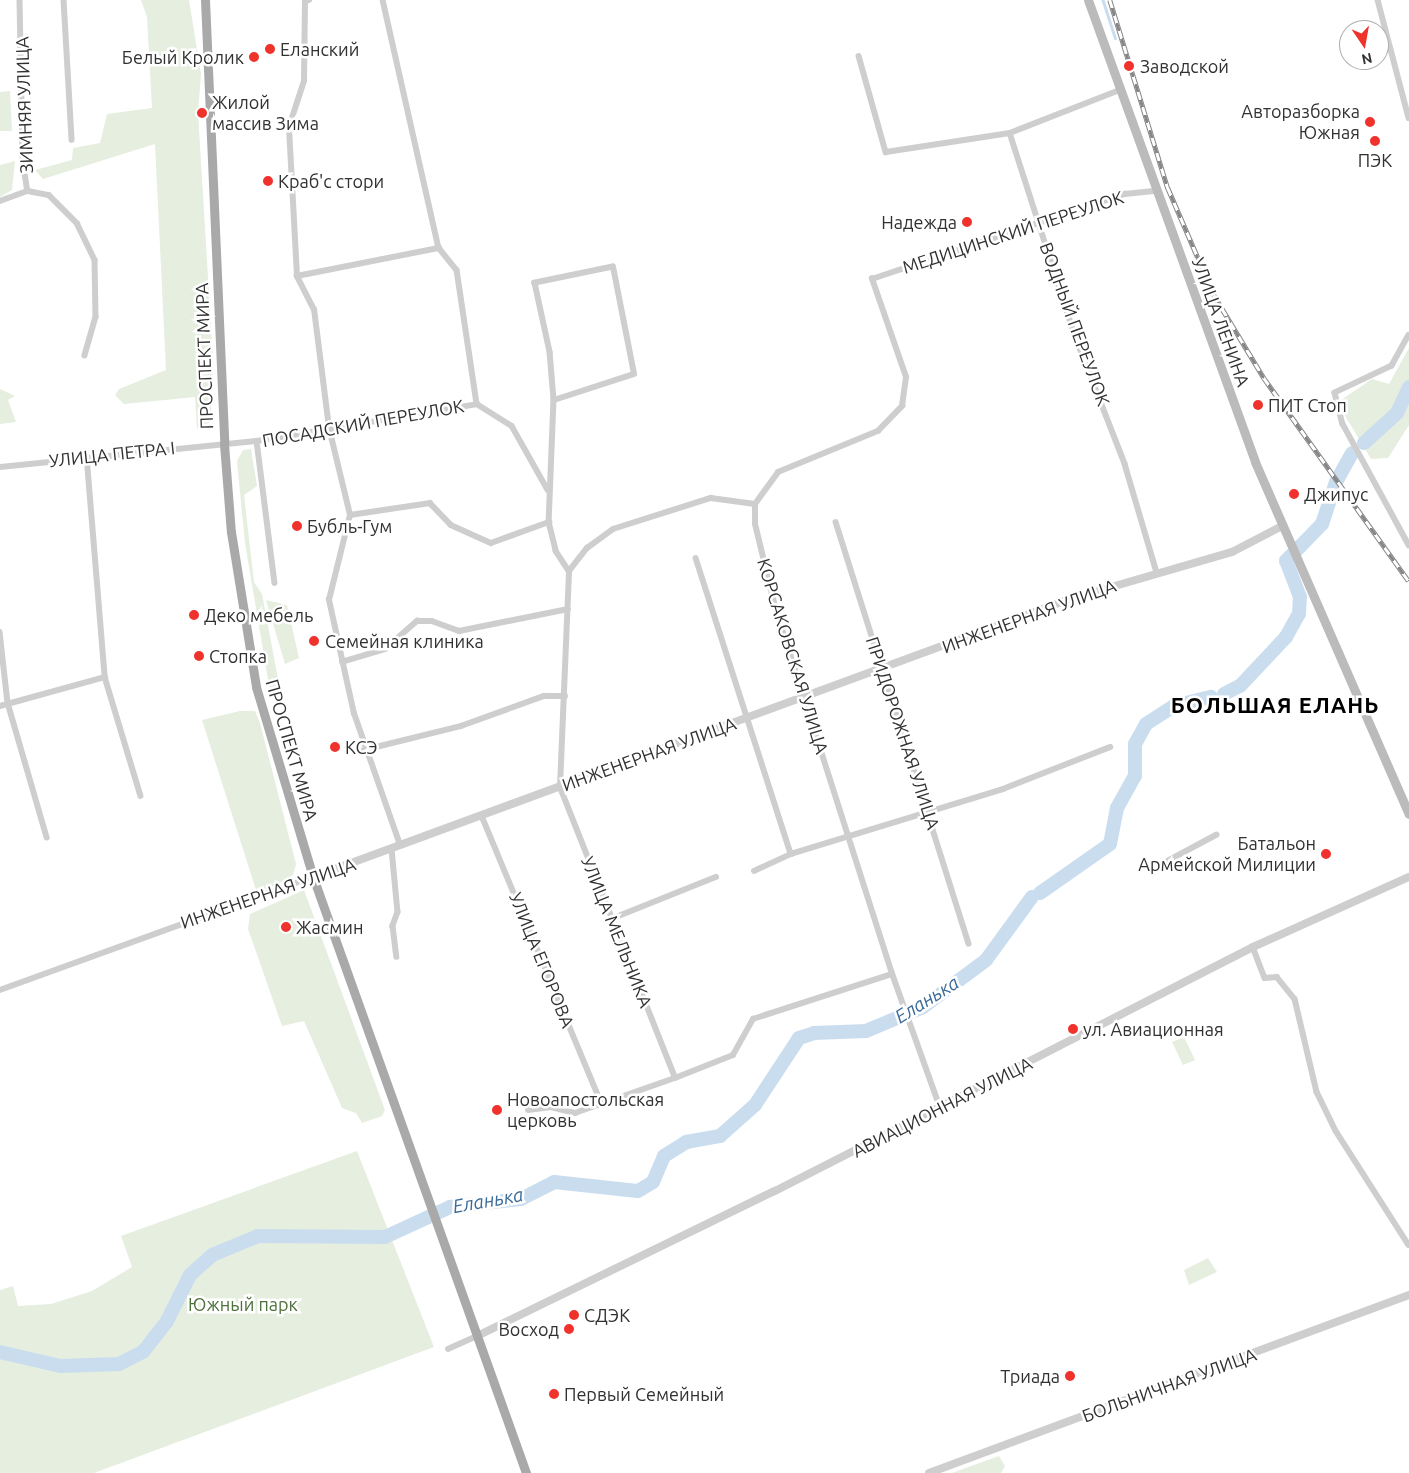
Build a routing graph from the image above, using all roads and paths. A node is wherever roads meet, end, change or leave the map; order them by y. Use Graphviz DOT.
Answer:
graph roads {
  1 [pos="20,0"];
  2 [pos="64,0"];
  3 [pos="206,0"];
  4 [pos="309,0"];
  5 [pos="384,0"];
  6 [pos="1088,0"];
  7 [pos="1376,1"];
  8 [pos="858,56"];
  9 [pos="1120,90"];
  10 [pos="1409,118"];
  11 [pos="1010,133"];
  12 [pos="72,140"];
  13 [pos="28,191"];
  14 [pos="1156,191"];
  15 [pos="0,201"];
  16 [pos="1038,224"];
  17 [pos="439,248"];
  18 [pos="297,276"];
  19 [pos="1409,335"];
  20 [pos="85,355"];
  21 [pos="554,400"];
  22 [pos="478,404"];
  23 [pos="329,428"];
  24 [pos="257,441"];
  25 [pos="224,444"];
  26 [pos="87,456"];
  27 [pos="0,466"];
  28 [pos="548,490"];
  29 [pos="754,504"];
  30 [pos="350,515"];
  31 [pos="549,522"];
  32 [pos="836,522"];
  33 [pos="1282,526"];
  34 [pos="1409,545"];
  35 [pos="696,558"];
  36 [pos="569,571"];
  37 [pos="1157,573"];
  38 [pos="275,583"];
  39 [pos="568,609"];
  40 [pos="0,632"];
  41 [pos="342,662"];
  42 [pos="884,667"];
  43 [pos="105,677"];
  44 [pos="565,696"];
  45 [pos="806,698"];
  46 [pos="8,703"];
  47 [pos="0,706"];
  48 [pos="746,718"];
  49 [pos="1110,747"];
  50 [pos="364,750"];
  51 [pos="560,787"];
  52 [pos="141,796"];
  53 [pos="928,811"];
  54 [pos="1409,814"];
  55 [pos="482,816"];
  56 [pos="1216,835"];
  57 [pos="47,837"];
  58 [pos="850,838"];
  59 [pos="396,847"];
  60 [pos="791,854"];
  61 [pos="1160,865"];
  62 [pos="754,871"];
  63 [pos="313,877"];
  64 [pos="716,877"];
  65 [pos="1409,877"];
  66 [pos="611,919"];
  67 [pos="969,944"];
  68 [pos="1252,947"];
  69 [pos="397,957"];
  70 [pos="892,974"];
  71 [pos="0,990"];
  72 [pos="675,1078"];
  73 [pos="602,1104"];
  74 [pos="940,1108"];
  75 [pos="528,1110"];
  76 [pos="1409,1245"];
  77 [pos="1409,1295"];
  78 [pos="474,1337"];
  79 [pos="448,1348"];
  80 [pos="526,1473"];
  81 [pos="929,1473"];
  1 -- 13 [label="street, ЗИМНЯЯ УЛИЦА"];
  2 -- 12 [label="street"];
  3 -- 25 [label="main road, ПРОСПЕКТ МИРА"];
  4 -- 18 [label="street"];
  5 -- 17 [label="street"];
  6 -- 9 [label="main road, УЛИЦА ЛЕНИНА"];
  7 -- 10 [label="street"];
  8 -- 11 [label="street"];
  9 -- 11 [label="street"];
  9 -- 14 [label="main road, УЛИЦА ЛЕНИНА"];
  11 -- 16 [label="street, ВОДНЫЙ ПЕРЕУЛОК"];
  13 -- 15 [label="street"];
  13 -- 20 [label="street, ЗИМНЯЯ УЛИЦА"];
  14 -- 16 [label="street, МЕДИЦИНСКИЙ ПЕРЕУЛОК"];
  14 -- 33 [label="main road, УЛИЦА ЛЕНИНА"];
  16 -- 29 [label="street, МЕДИЦИНСКИЙ ПЕРЕУЛОК"];
  16 -- 37 [label="street, ВОДНЫЙ ПЕРЕУЛОК"];
  17 -- 18 [label="street"];
  17 -- 22 [label="street"];
  18 -- 23 [label="street"];
  19 -- 34 [label="street"];
  21 -- 21 [label="street, ПОСАДСКИЙ ПЕРЕУЛОК"];
  21 -- 28 [label="street, ПОСАДСКИЙ ПЕРЕУЛОК"];
  22 -- 23 [label="street, ПОСАДСКИЙ ПЕРЕУЛОК"];
  22 -- 28 [label="street, ПОСАДСКИЙ ПЕРЕУЛОК"];
  23 -- 24 [label="street, ПОСАДСКИЙ ПЕРЕУЛОК"];
  23 -- 30 [label="street"];
  24 -- 25 [label="street, ПОСАДСКИЙ ПЕРЕУЛОК"];
  24 -- 38 [label="street"];
  25 -- 26 [label="street, УЛИЦА ПЕТРА I"];
  25 -- 63 [label="main road, ПРОСПЕКТ МИРА"];
  26 -- 27 [label="street, УЛИЦА ПЕТРА I"];
  26 -- 43 [label="street"];
  28 -- 31 [label="street, ПОСАДСКИЙ ПЕРЕУЛОК"];
  29 -- 36 [label="street"];
  29 -- 45 [label="street, КОРСАКОВСКАЯ УЛИЦА"];
  30 -- 31 [label="street"];
  30 -- 41 [label="street"];
  31 -- 36 [label="street, ПОСАДСКИЙ ПЕРЕУЛОК"];
  32 -- 42 [label="street, ПРИДОРОЖНАЯ УЛИЦА"];
  33 -- 37 [label="street, ИНЖЕНЕРНАЯ УЛИЦА"];
  33 -- 54 [label="main road, УЛИЦА ЛЕНИНА"];
  35 -- 48 [label="street"];
  36 -- 39 [label="street"];
  37 -- 42 [label="street, ИНЖЕНЕРНАЯ УЛИЦА"];
  39 -- 41 [label="street"];
  39 -- 44 [label="street"];
  40 -- 46 [label="street"];
  41 -- 50 [label="street"];
  42 -- 45 [label="street, ИНЖЕНЕРНАЯ УЛИЦА"];
  42 -- 53 [label="street, ПРИДОРОЖНАЯ УЛИЦА"];
  43 -- 46 [label="street"];
  43 -- 52 [label="street"];
  44 -- 50 [label="street"];
  44 -- 51 [label="street"];
  45 -- 48 [label="street, ИНЖЕНЕРНАЯ УЛИЦА"];
  45 -- 58 [label="street, КОРСАКОВСКАЯ УЛИЦА"];
  46 -- 47 [label="street"];
  46 -- 57 [label="street"];
  48 -- 51 [label="street, ИНЖЕНЕРНАЯ УЛИЦА"];
  48 -- 60 [label="street"];
  49 -- 53 [label="street"];
  50 -- 59 [label="street"];
  51 -- 55 [label="street, ИНЖЕНЕРНАЯ УЛИЦА"];
  51 -- 66 [label="street, УЛИЦА МЕЛЬНИКА"];
  53 -- 58 [label="street"];
  53 -- 67 [label="street, ПРИДОРОЖНАЯ УЛИЦА"];
  55 -- 59 [label="street, ИНЖЕНЕРНАЯ УЛИЦА"];
  55 -- 73 [label="street, УЛИЦА ЕГОРОВА"];
  56 -- 61 [label="street"];
  58 -- 60 [label="street"];
  58 -- 70 [label="street, КОРСАКОВСКАЯ УЛИЦА"];
  59 -- 63 [label="street, ИНЖЕНЕРНАЯ УЛИЦА"];
  59 -- 69 [label="street"];
  60 -- 62 [label="street"];
  63 -- 71 [label="street, ИНЖЕНЕРНАЯ УЛИЦА"];
  63 -- 78 [label="main road, ПРОСПЕКТ МИРА"];
  64 -- 66 [label="street"];
  65 -- 68 [label="street, АВИАЦИОННАЯ УЛИЦА"];
  66 -- 72 [label="street, УЛИЦА МЕЛЬНИКА"];
  68 -- 74 [label="street, АВИАЦИОННАЯ УЛИЦА"];
  68 -- 76 [label="street"];
  70 -- 72 [label="street"];
  70 -- 74 [label="street, КОРСАКОВСКАЯ УЛИЦА"];
  72 -- 73 [label="street"];
  73 -- 75 [label="street"];
  74 -- 78 [label="street, АВИАЦИОННАЯ УЛИЦА"];
  77 -- 81 [label="street, БОЛЬНИЧНАЯ УЛИЦА"];
  78 -- 79 [label="street"];
  78 -- 80 [label="main road, ПРОСПЕКТ МИРА"];
}
